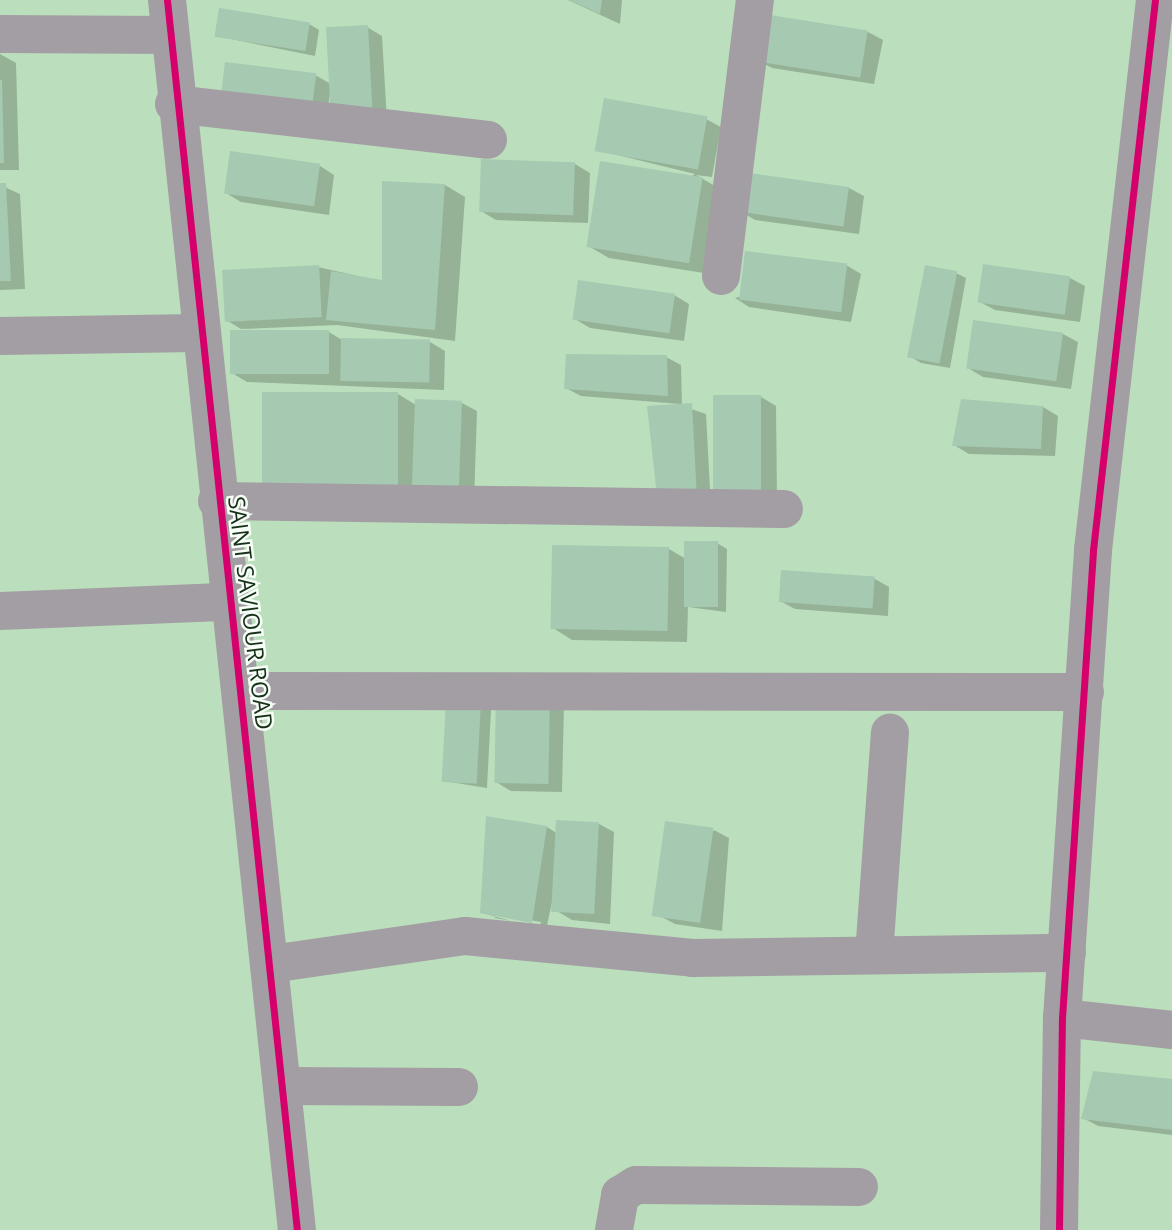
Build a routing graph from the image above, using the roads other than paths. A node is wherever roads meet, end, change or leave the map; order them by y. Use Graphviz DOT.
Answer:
graph roads {
  1 [pos="755,0"];
  2 [pos="1155,0"];
  3 [pos="168,17"];
  4 [pos="0,34"];
  5 [pos="174,104"];
  6 [pos="488,140"];
  7 [pos="720,276"];
  8 [pos="198,333"];
  9 [pos="0,335"];
  10 [pos="217,501"];
  11 [pos="784,509"];
  12 [pos="228,602"];
  13 [pos="0,611"];
  14 [pos="241,691"];
  15 [pos="1085,692"];
  16 [pos="890,733"];
  17 [pos="1067,953"];
  18 [pos="874,955"];
  19 [pos="271,964"];
  20 [pos="1062,1018"];
  21 [pos="1172,1030"];
  22 [pos="283,1086"];
  23 [pos="459,1087"];
  24 [pos="859,1187"];
  25 [pos="297,1230"];
  26 [pos="614,1230"];
  27 [pos="1059,1230"];
  1 -- 7 [label="street"];
  2 -- 15 [label="street"];
  3 -- 4 [label="street"];
  3 -- 5 [label="street, SAINT SAVIOUR ROAD"];
  5 -- 6 [label="street"];
  5 -- 8 [label="street, SAINT SAVIOUR ROAD"];
  8 -- 9 [label="street"];
  8 -- 10 [label="street, SAINT SAVIOUR ROAD"];
  10 -- 11 [label="street"];
  10 -- 12 [label="street, SAINT SAVIOUR ROAD"];
  12 -- 13 [label="street"];
  12 -- 14 [label="street, SAINT SAVIOUR ROAD"];
  14 -- 15 [label="street"];
  14 -- 19 [label="street, SAINT SAVIOUR ROAD"];
  15 -- 17 [label="street"];
  16 -- 18 [label="street"];
  17 -- 18 [label="street"];
  17 -- 20 [label="street"];
  18 -- 19 [label="street"];
  19 -- 22 [label="street, SAINT SAVIOUR ROAD"];
  20 -- 21 [label="street"];
  20 -- 27 [label="street"];
  22 -- 23 [label="street"];
  22 -- 25 [label="street, SAINT SAVIOUR ROAD"];
  24 -- 26 [label="street"];
}
